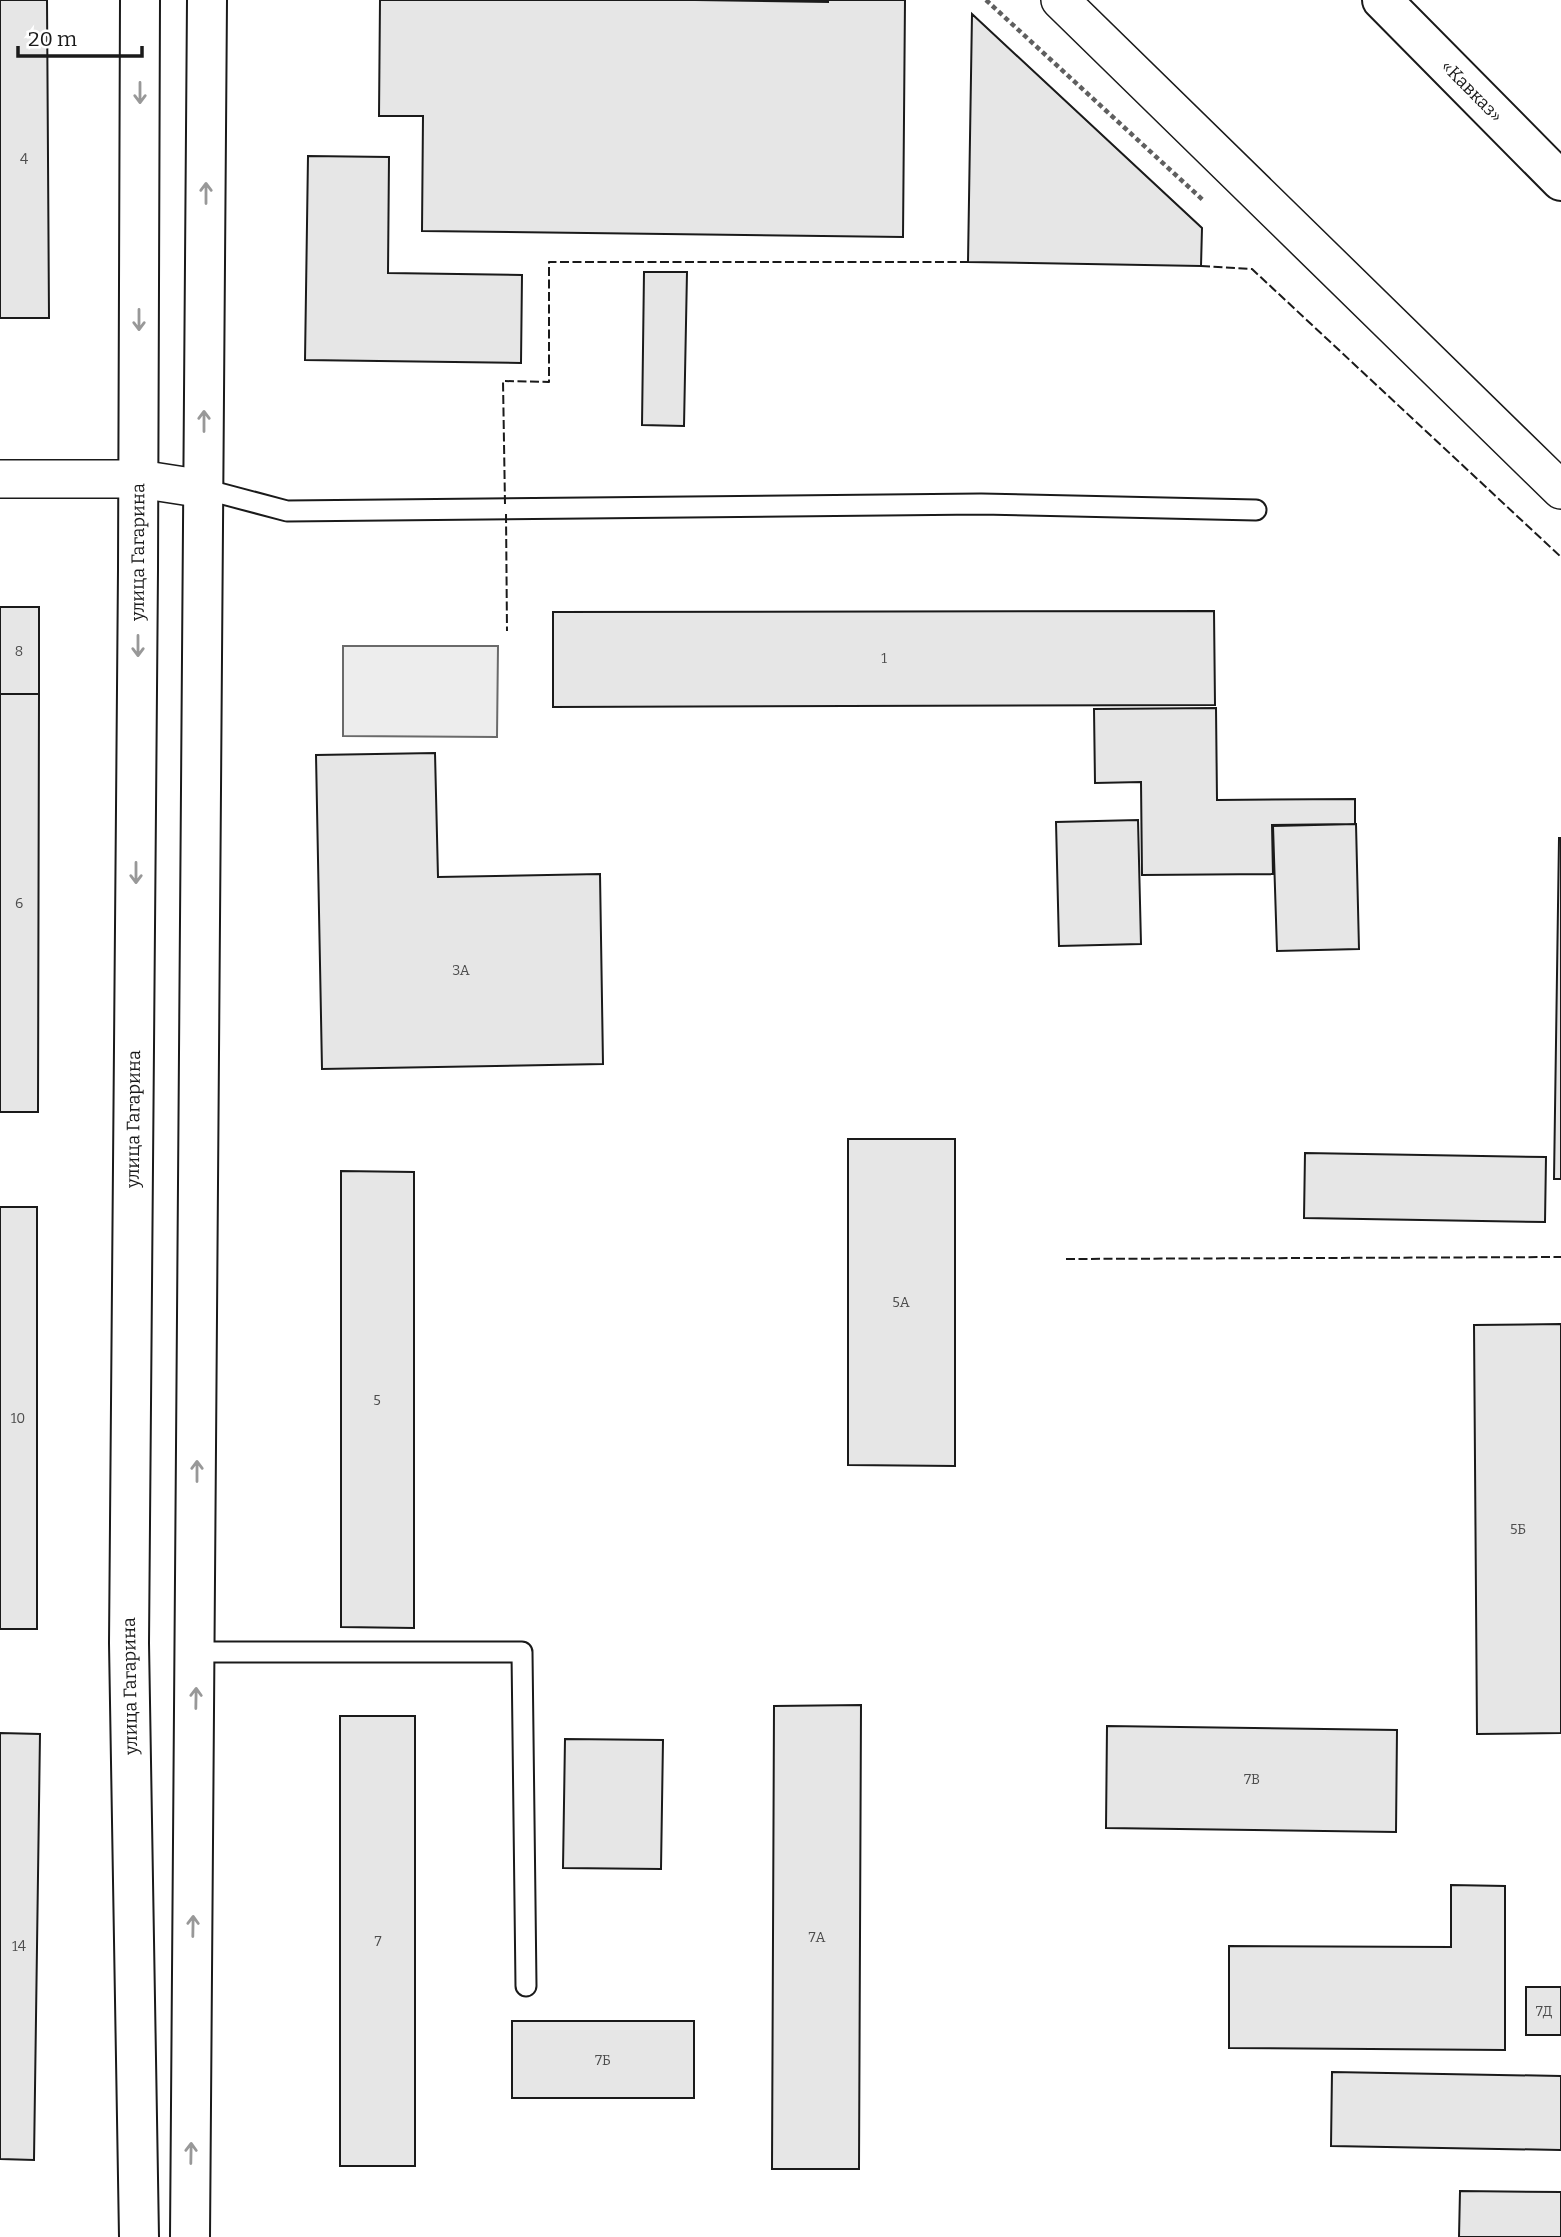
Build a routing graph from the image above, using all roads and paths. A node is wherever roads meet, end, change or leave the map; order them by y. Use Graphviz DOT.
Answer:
graph roads {
  1 [pos="140,0"];
  2 [pos="207,0"];
  3 [pos="1060,0"];
  4 [pos="1382,0"];
  5 [pos="1561,181"];
  6 [pos="0,479"];
  7 [pos="139,479"];
  8 [pos="204,489"];
  9 [pos="1561,489"];
  10 [pos="1256,510"];
  11 [pos="196,1652"];
  12 [pos="526,1986"];
  13 [pos="139,2237"];
  14 [pos="190,2237"];
  1 -- 7 [label="main road, улица Гагарина, one-way"];
  8 -- 2 [label="main road, one-way"];
  3 -- 9 [label="street"];
  4 -- 5 [label="main road, «Кавказ»"];
  6 -- 7 [label="street"];
  7 -- 8 [label="street"];
  7 -- 13 [label="main road, улица Гагарина, one-way"];
  8 -- 10 [label="lane"];
  11 -- 8 [label="main road, one-way"];
  11 -- 12 [label="lane"];
  14 -- 11 [label="main road, one-way"];
}
